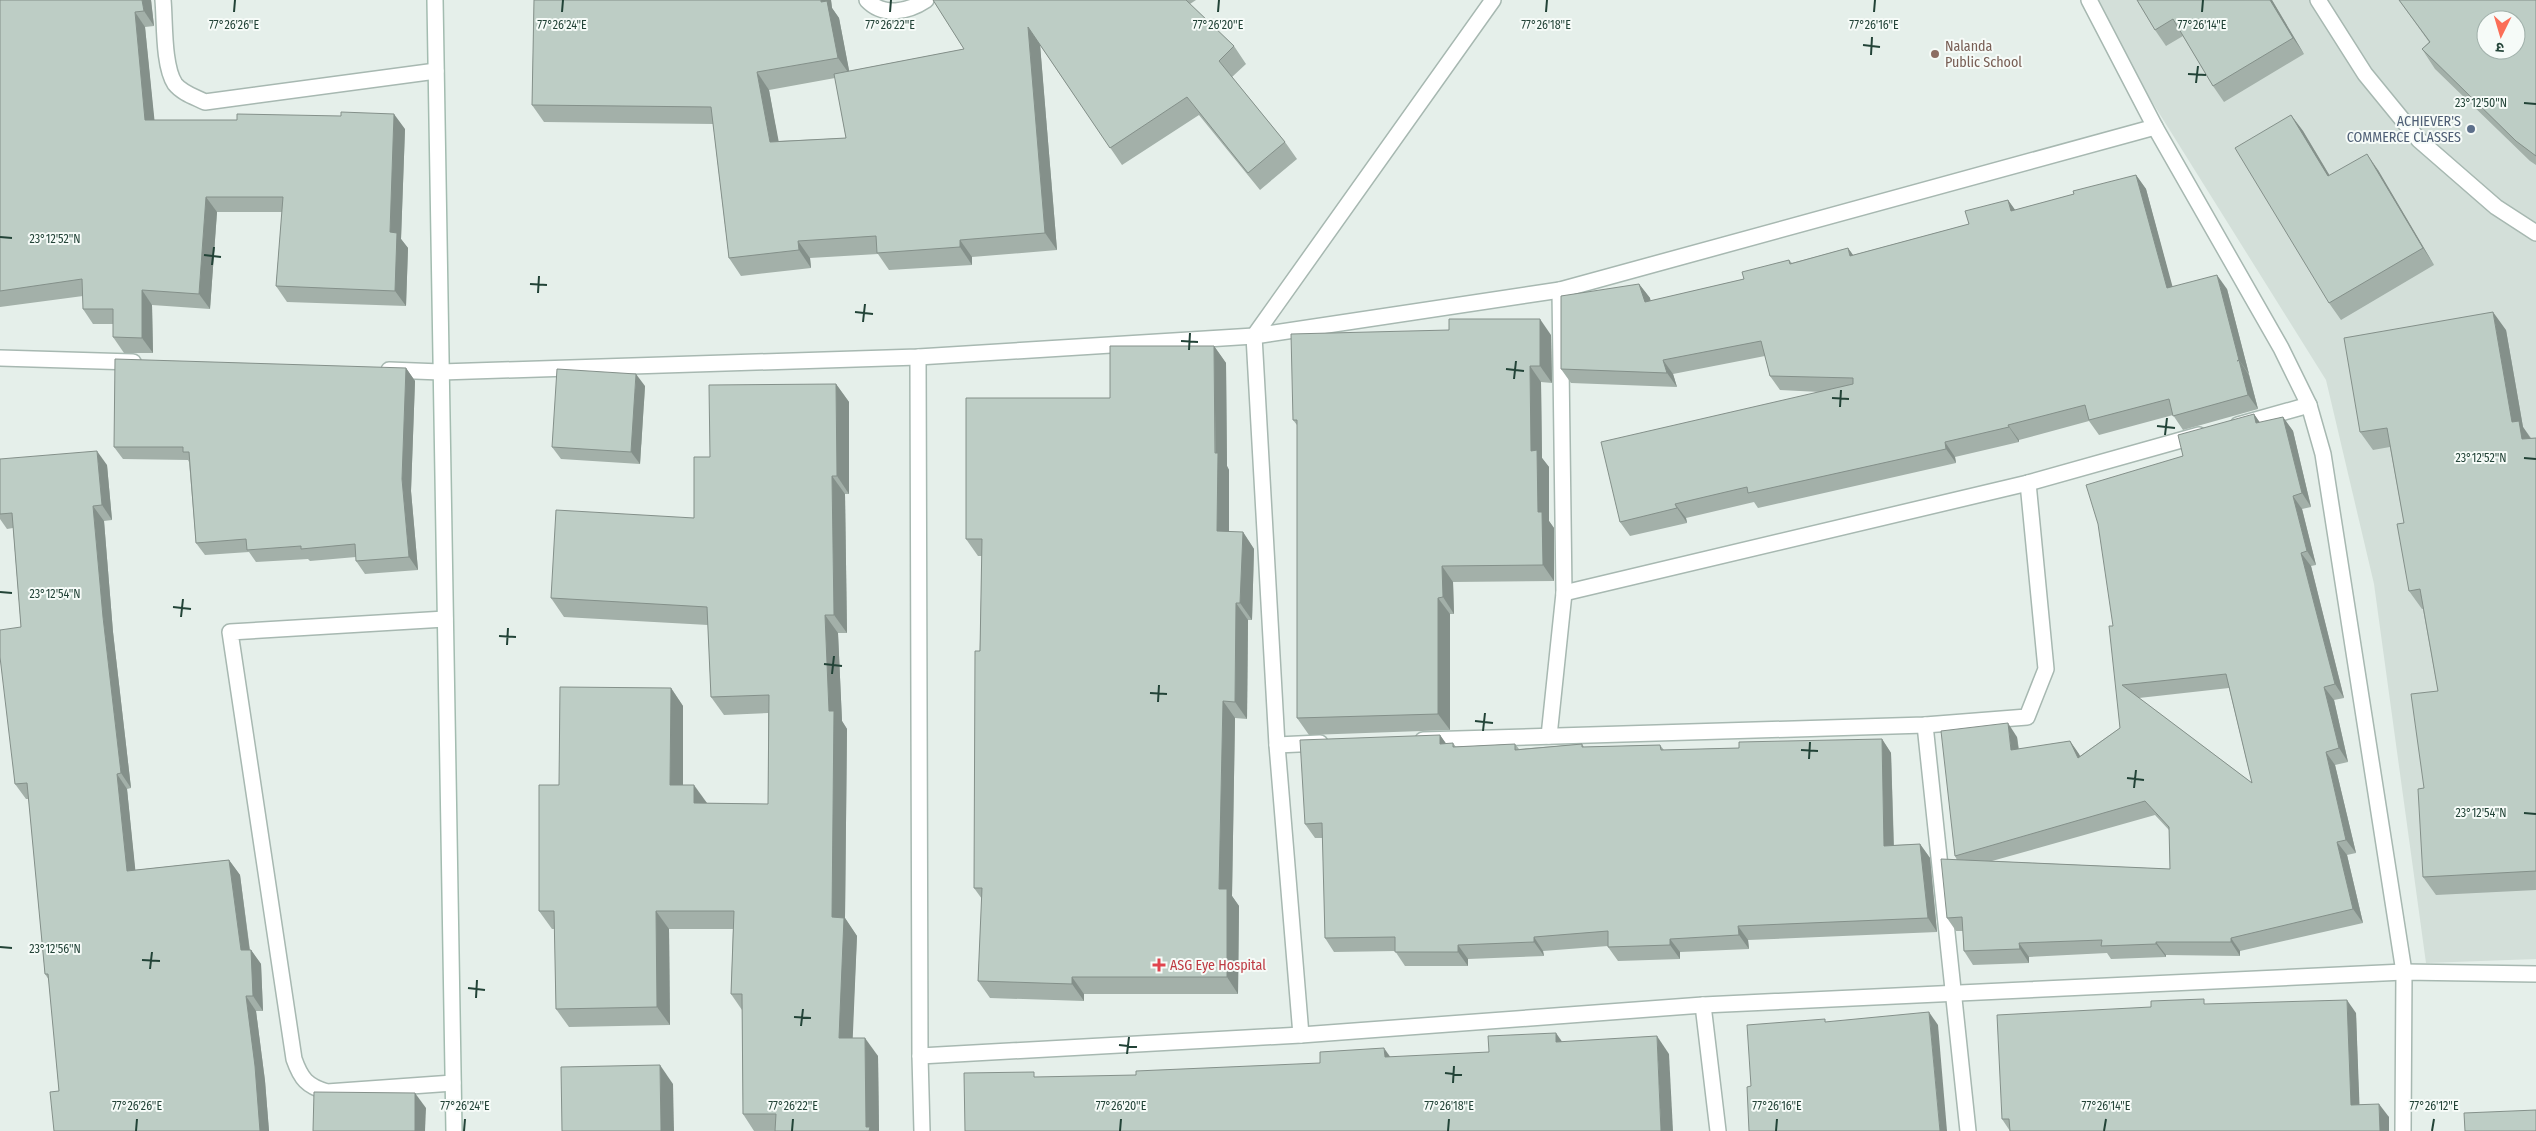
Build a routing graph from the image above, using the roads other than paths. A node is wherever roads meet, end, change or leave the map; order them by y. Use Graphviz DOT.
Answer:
graph roads {
  1 [pos="163,0"];
  2 [pos="435,0"];
  3 [pos="867,0"];
  4 [pos="926,0"];
  5 [pos="1493,0"];
  6 [pos="2089,0"];
  7 [pos="2318,0"];
  8 [pos="436,71"];
  9 [pos="2155,127"];
  10 [pos="2536,233"];
  11 [pos="1560,290"];
  12 [pos="1254,336"];
  13 [pos="0,358"];
  14 [pos="918,358"];
  15 [pos="147,363"];
  16 [pos="372,370"];
  17 [pos="441,372"];
  18 [pos="2309,405"];
  19 [pos="2028,483"];
  20 [pos="1564,593"];
  21 [pos="445,619"];
  22 [pos="1925,726"];
  23 [pos="1549,736"];
  24 [pos="1404,741"];
  25 [pos="1336,743"];
  26 [pos="1278,745"];
  27 [pos="2404,972"];
  28 [pos="2536,974"];
  29 [pos="1955,993"];
  30 [pos="1704,1005"];
  31 [pos="1301,1035"];
  32 [pos="920,1056"];
  33 [pos="453,1083"];
  34 [pos="454,1131"];
  35 [pos="922,1131"];
  36 [pos="1718,1131"];
  37 [pos="1968,1131"];
  38 [pos="2403,1131"];
  1 -- 8 [label="street"];
  2 -- 8 [label="street"];
  3 -- 4 [label="street"];
  5 -- 12 [label="street"];
  6 -- 9 [label="street"];
  7 -- 10 [label="street"];
  8 -- 17 [label="street"];
  9 -- 11 [label="street"];
  9 -- 18 [label="street"];
  11 -- 12 [label="street"];
  11 -- 20 [label="street"];
  12 -- 14 [label="street"];
  12 -- 26 [label="street"];
  13 -- 15 [label="street"];
  14 -- 17 [label="street"];
  14 -- 32 [label="street"];
  16 -- 17 [label="street"];
  17 -- 21 [label="street"];
  18 -- 19 [label="street"];
  18 -- 27 [label="street"];
  19 -- 20 [label="street"];
  19 -- 22 [label="street"];
  20 -- 23 [label="street"];
  21 -- 33 [label="street"];
  21 -- 33 [label="street"];
  22 -- 23 [label="street"];
  22 -- 29 [label="street"];
  23 -- 24 [label="street"];
  25 -- 26 [label="street"];
  26 -- 31 [label="street"];
  27 -- 28 [label="street"];
  27 -- 29 [label="street"];
  27 -- 38 [label="street"];
  29 -- 30 [label="street"];
  29 -- 37 [label="street"];
  30 -- 31 [label="street"];
  30 -- 36 [label="street"];
  31 -- 32 [label="street"];
  32 -- 35 [label="street"];
  33 -- 34 [label="street"];
}
